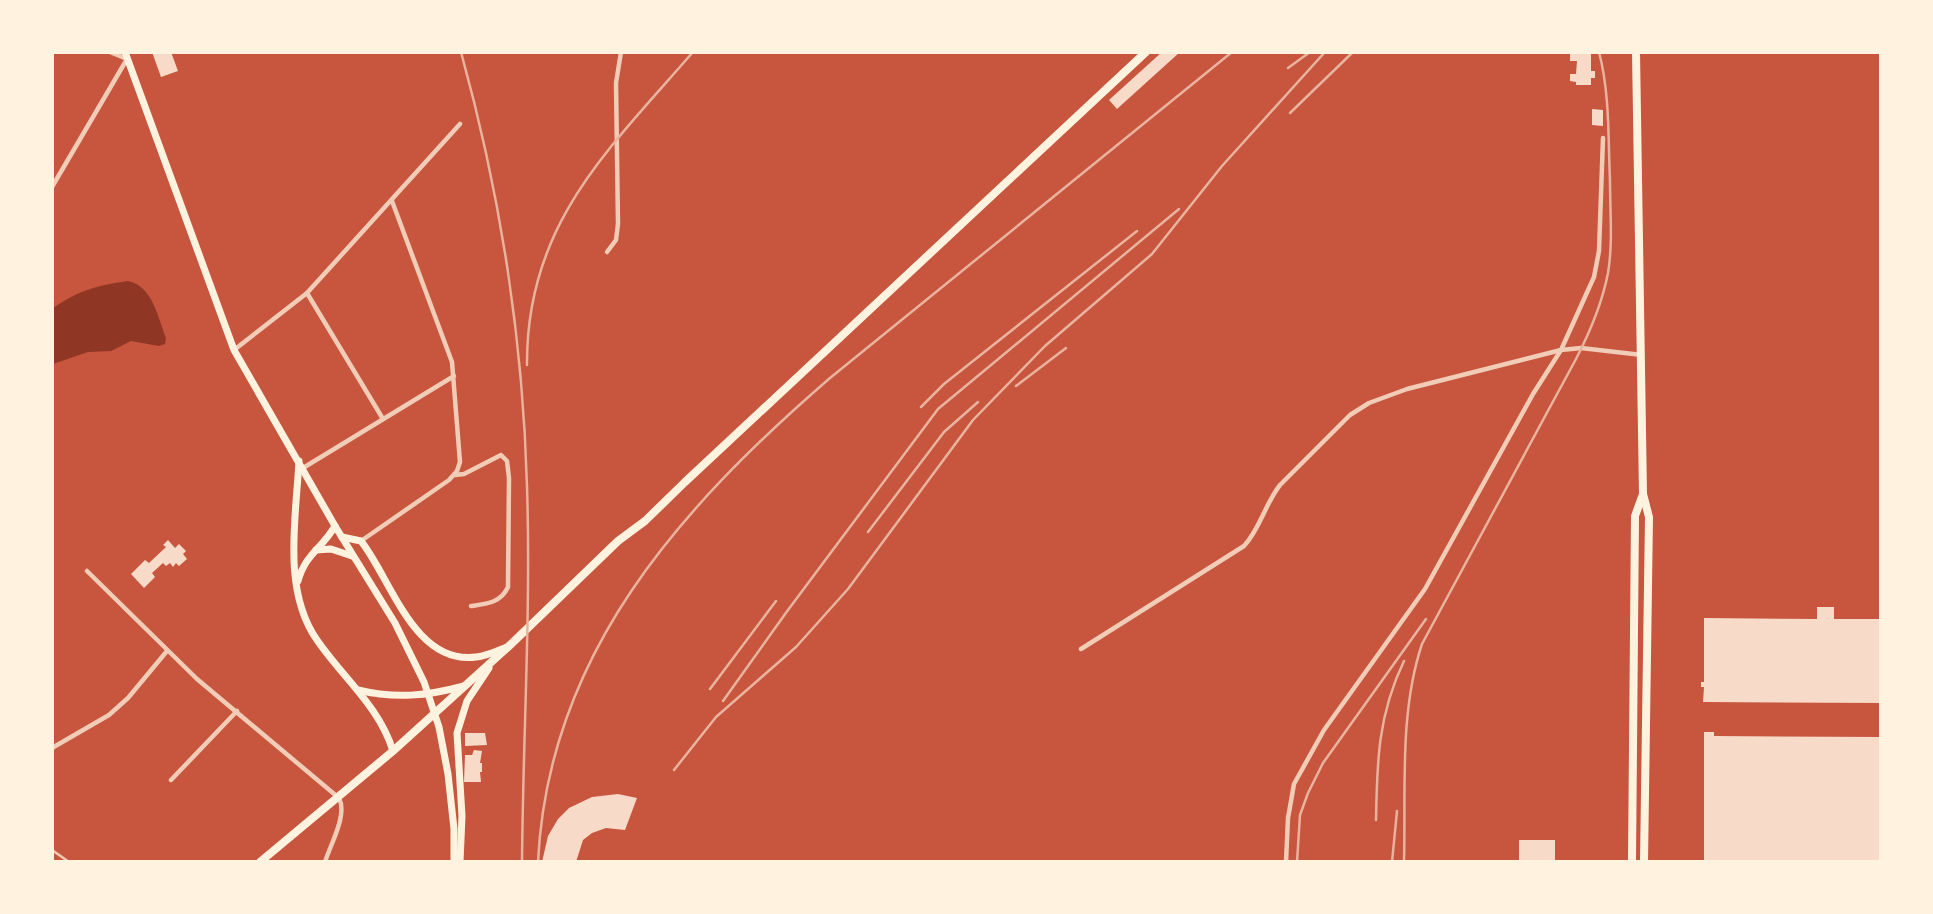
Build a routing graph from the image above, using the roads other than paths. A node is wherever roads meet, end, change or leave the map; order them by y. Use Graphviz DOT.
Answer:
graph roads {
  1 [pos="110,52"];
  2 [pos="621,52"];
  3 [pos="1146,52"];
  4 [pos="1636,52"];
  5 [pos="126,56"];
  6 [pos="460,124"];
  7 [pos="1603,138"];
  8 [pos="52,187"];
  9 [pos="392,201"];
  10 [pos="607,252"];
  11 [pos="307,293"];
  12 [pos="1561,349"];
  13 [pos="234,350"];
  14 [pos="1643,355"];
  15 [pos="454,376"];
  16 [pos="383,419"];
  17 [pos="299,460"];
  18 [pos="303,468"];
  19 [pos="455,475"];
  20 [pos="312,485"];
  21 [pos="1643,494"];
  22 [pos="297,500"];
  23 [pos="335,526"];
  24 [pos="342,537"];
  25 [pos="361,541"];
  26 [pos="316,550"];
  27 [pos="353,556"];
  28 [pos="87,571"];
  29 [pos="297,586"];
  30 [pos="471,606"];
  31 [pos="508,647"];
  32 [pos="1081,649"];
  33 [pos="167,652"];
  34 [pos="465,686"];
  35 [pos="358,689"];
  36 [pos="237,711"];
  37 [pos="52,748"];
  38 [pos="393,751"];
  39 [pos="171,780"];
  40 [pos="339,798"];
  41 [pos="52,850"];
  42 [pos="69,862"];
  43 [pos="260,862"];
  44 [pos="324,862"];
  45 [pos="454,862"];
  46 [pos="460,862"];
  47 [pos="1286,862"];
  48 [pos="1632,862"];
  49 [pos="1644,862"];
  1 -- 5 [label="street"];
  2 -- 10 [label="street"];
  3 -- 31 [label="main road"];
  4 -- 14 [label="main road"];
  5 -- 8 [label="street"];
  5 -- 13 [label="main road"];
  6 -- 9 [label="street"];
  7 -- 12 [label="street"];
  9 -- 11 [label="street"];
  9 -- 15 [label="street"];
  11 -- 13 [label="street"];
  11 -- 16 [label="street"];
  12 -- 14 [label="street"];
  12 -- 32 [label="street"];
  12 -- 47 [label="street"];
  13 -- 17 [label="main road"];
  14 -- 21 [label="main road"];
  15 -- 16 [label="street"];
  15 -- 19 [label="street"];
  16 -- 18 [label="street"];
  17 -- 18 [label="main road"];
  17 -- 22 [label="main road"];
  18 -- 20 [label="main road"];
  19 -- 25 [label="street"];
  19 -- 30 [label="street"];
  20 -- 22 [label="main road"];
  20 -- 23 [label="main road"];
  21 -- 48 [label="main road"];
  21 -- 49 [label="main road"];
  22 -- 29 [label="main road"];
  23 -- 24 [label="main road"];
  23 -- 26 [label="main road"];
  24 -- 25 [label="main road"];
  24 -- 27 [label="main road"];
  25 -- 31 [label="main road"];
  26 -- 27 [label="main road"];
  26 -- 29 [label="main road"];
  27 -- 45 [label="main road"];
  28 -- 33 [label="street"];
  29 -- 35 [label="main road"];
  31 -- 34 [label="main road"];
  31 -- 46 [label="main road"];
  33 -- 36 [label="street"];
  33 -- 37 [label="street"];
  34 -- 35 [label="main road"];
  34 -- 38 [label="main road"];
  35 -- 38 [label="main road"];
  36 -- 39 [label="street"];
  36 -- 40 [label="street"];
  38 -- 40 [label="main road"];
  40 -- 43 [label="main road"];
  40 -- 44 [label="street"];
  41 -- 42 [label="lane"];
}
